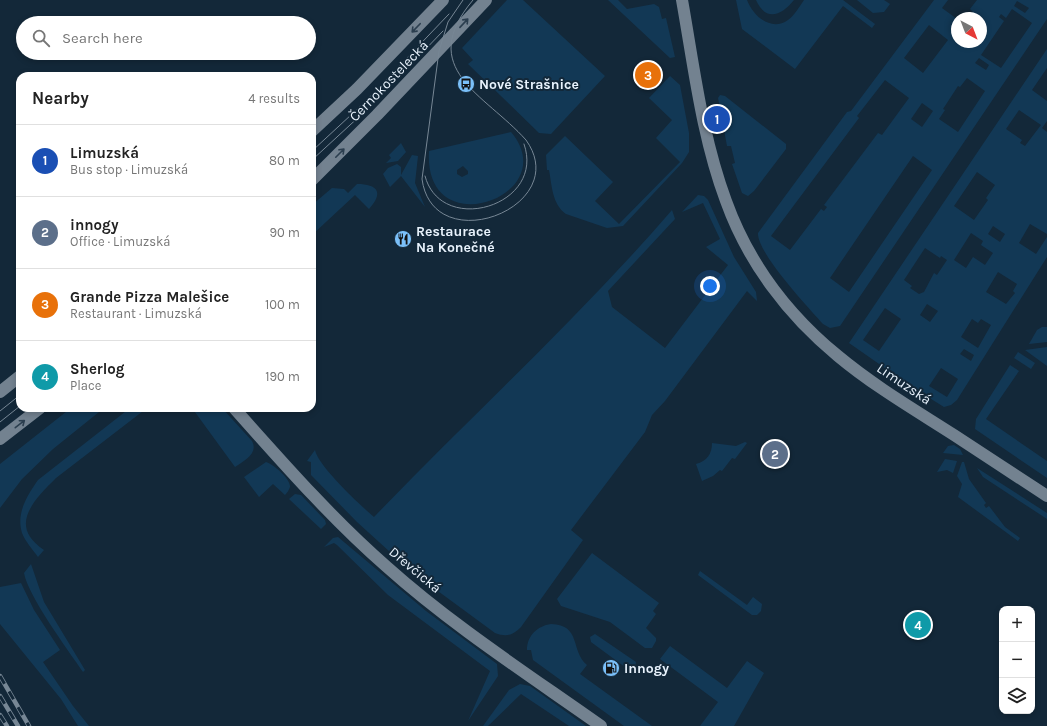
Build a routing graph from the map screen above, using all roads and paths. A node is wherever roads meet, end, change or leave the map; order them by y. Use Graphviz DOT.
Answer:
graph roads {
  1 [pos="443,0"];
  2 [pos="486,0"];
  3 [pos="682,0"];
  4 [pos="316,127"];
  5 [pos="316,176"];
  6 [pos="16,379"];
  7 [pos="0,392"];
  8 [pos="35,412"];
  9 [pos="238,412"];
  10 [pos="0,439"];
  11 [pos="1047,496"];
  12 [pos="601,726"];
  1 -- 4 [label="main road, Černokostelecká, one-way"];
  5 -- 2 [label="main road, Černokostelecká, one-way"];
  3 -- 11 [label="main road, Limuzská"];
  6 -- 7 [label="main road"];
  10 -- 8 [label="main road, one-way"];
  9 -- 12 [label="main road, Dřevčická"];
}
